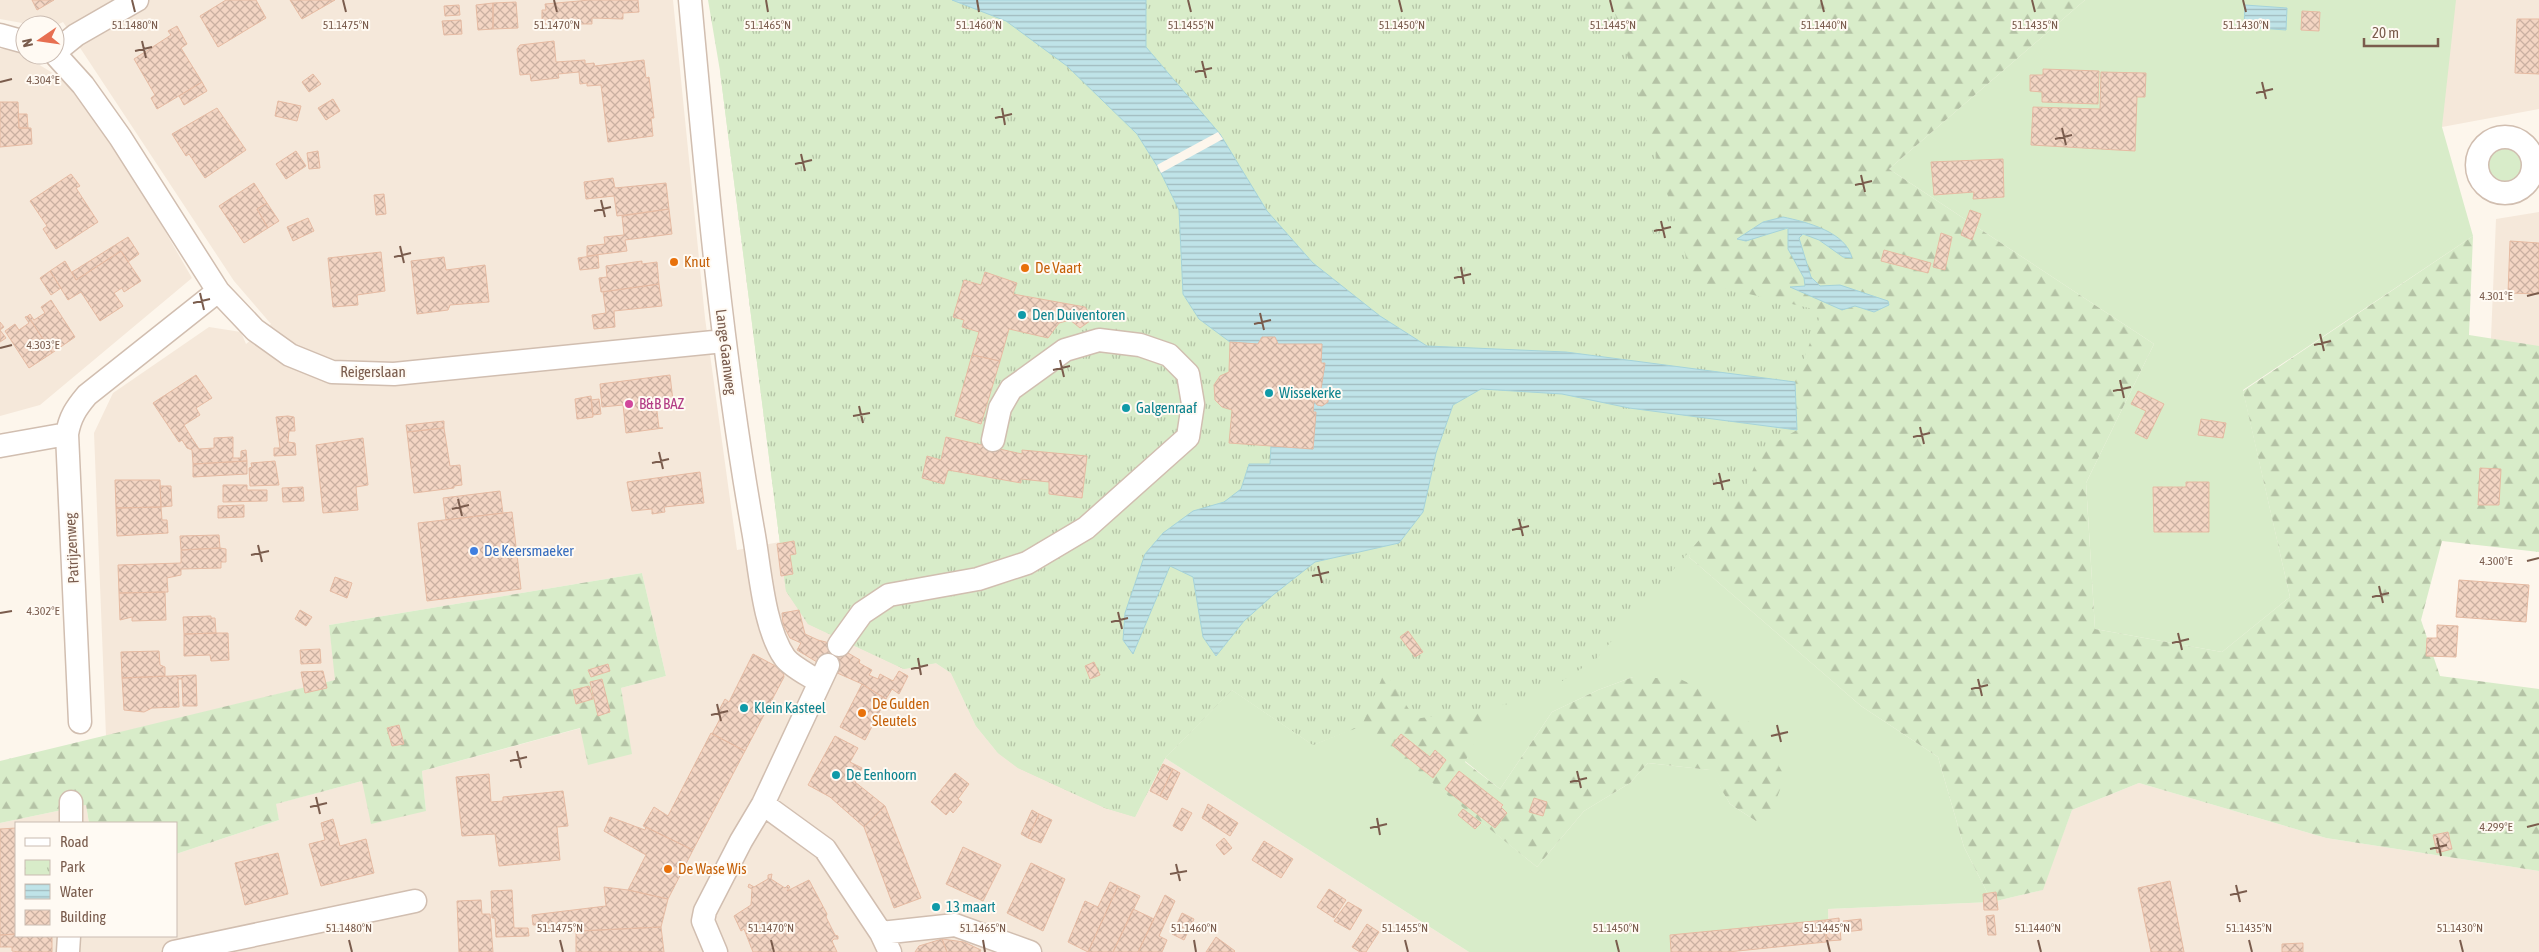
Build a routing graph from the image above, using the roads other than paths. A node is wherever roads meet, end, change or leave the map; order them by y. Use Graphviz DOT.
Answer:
graph roads {
  1 [pos="136,0"];
  2 [pos="690,0"];
  3 [pos="0,35"];
  4 [pos="15,39"];
  5 [pos="65,44"];
  6 [pos="65,64"];
  7 [pos="218,291"];
  8 [pos="724,341"];
  9 [pos="67,434"];
  10 [pos="993,440"];
  11 [pos="0,446"];
  12 [pos="839,645"];
  13 [pos="80,722"];
  14 [pos="763,804"];
  15 [pos="415,900"];
  16 [pos="69,937"];
  17 [pos="885,942"];
  18 [pos="995,946"];
  19 [pos="68,952"];
  20 [pos="174,952"];
  21 [pos="716,952"];
  22 [pos="1030,952"];
  1 -- 5 [label="street"];
  2 -- 8 [label="street, Lange Gaanweg"];
  3 -- 4 [label="street"];
  6 -- 7 [label="street, Reigerslaan"];
  7 -- 8 [label="street, Reigerslaan"];
  7 -- 9 [label="street, Patrijzenweg"];
  8 -- 14 [label="street, Lange Gaanweg"];
  9 -- 11 [label="street"];
  9 -- 13 [label="street, Patrijzenweg"];
  10 -- 12 [label="street"];
  14 -- 17 [label="street"];
  14 -- 21 [label="street"];
  15 -- 20 [label="street"];
  16 -- 19 [label="street"];
  17 -- 18 [label="street"];
  18 -- 22 [label="street"];
}
